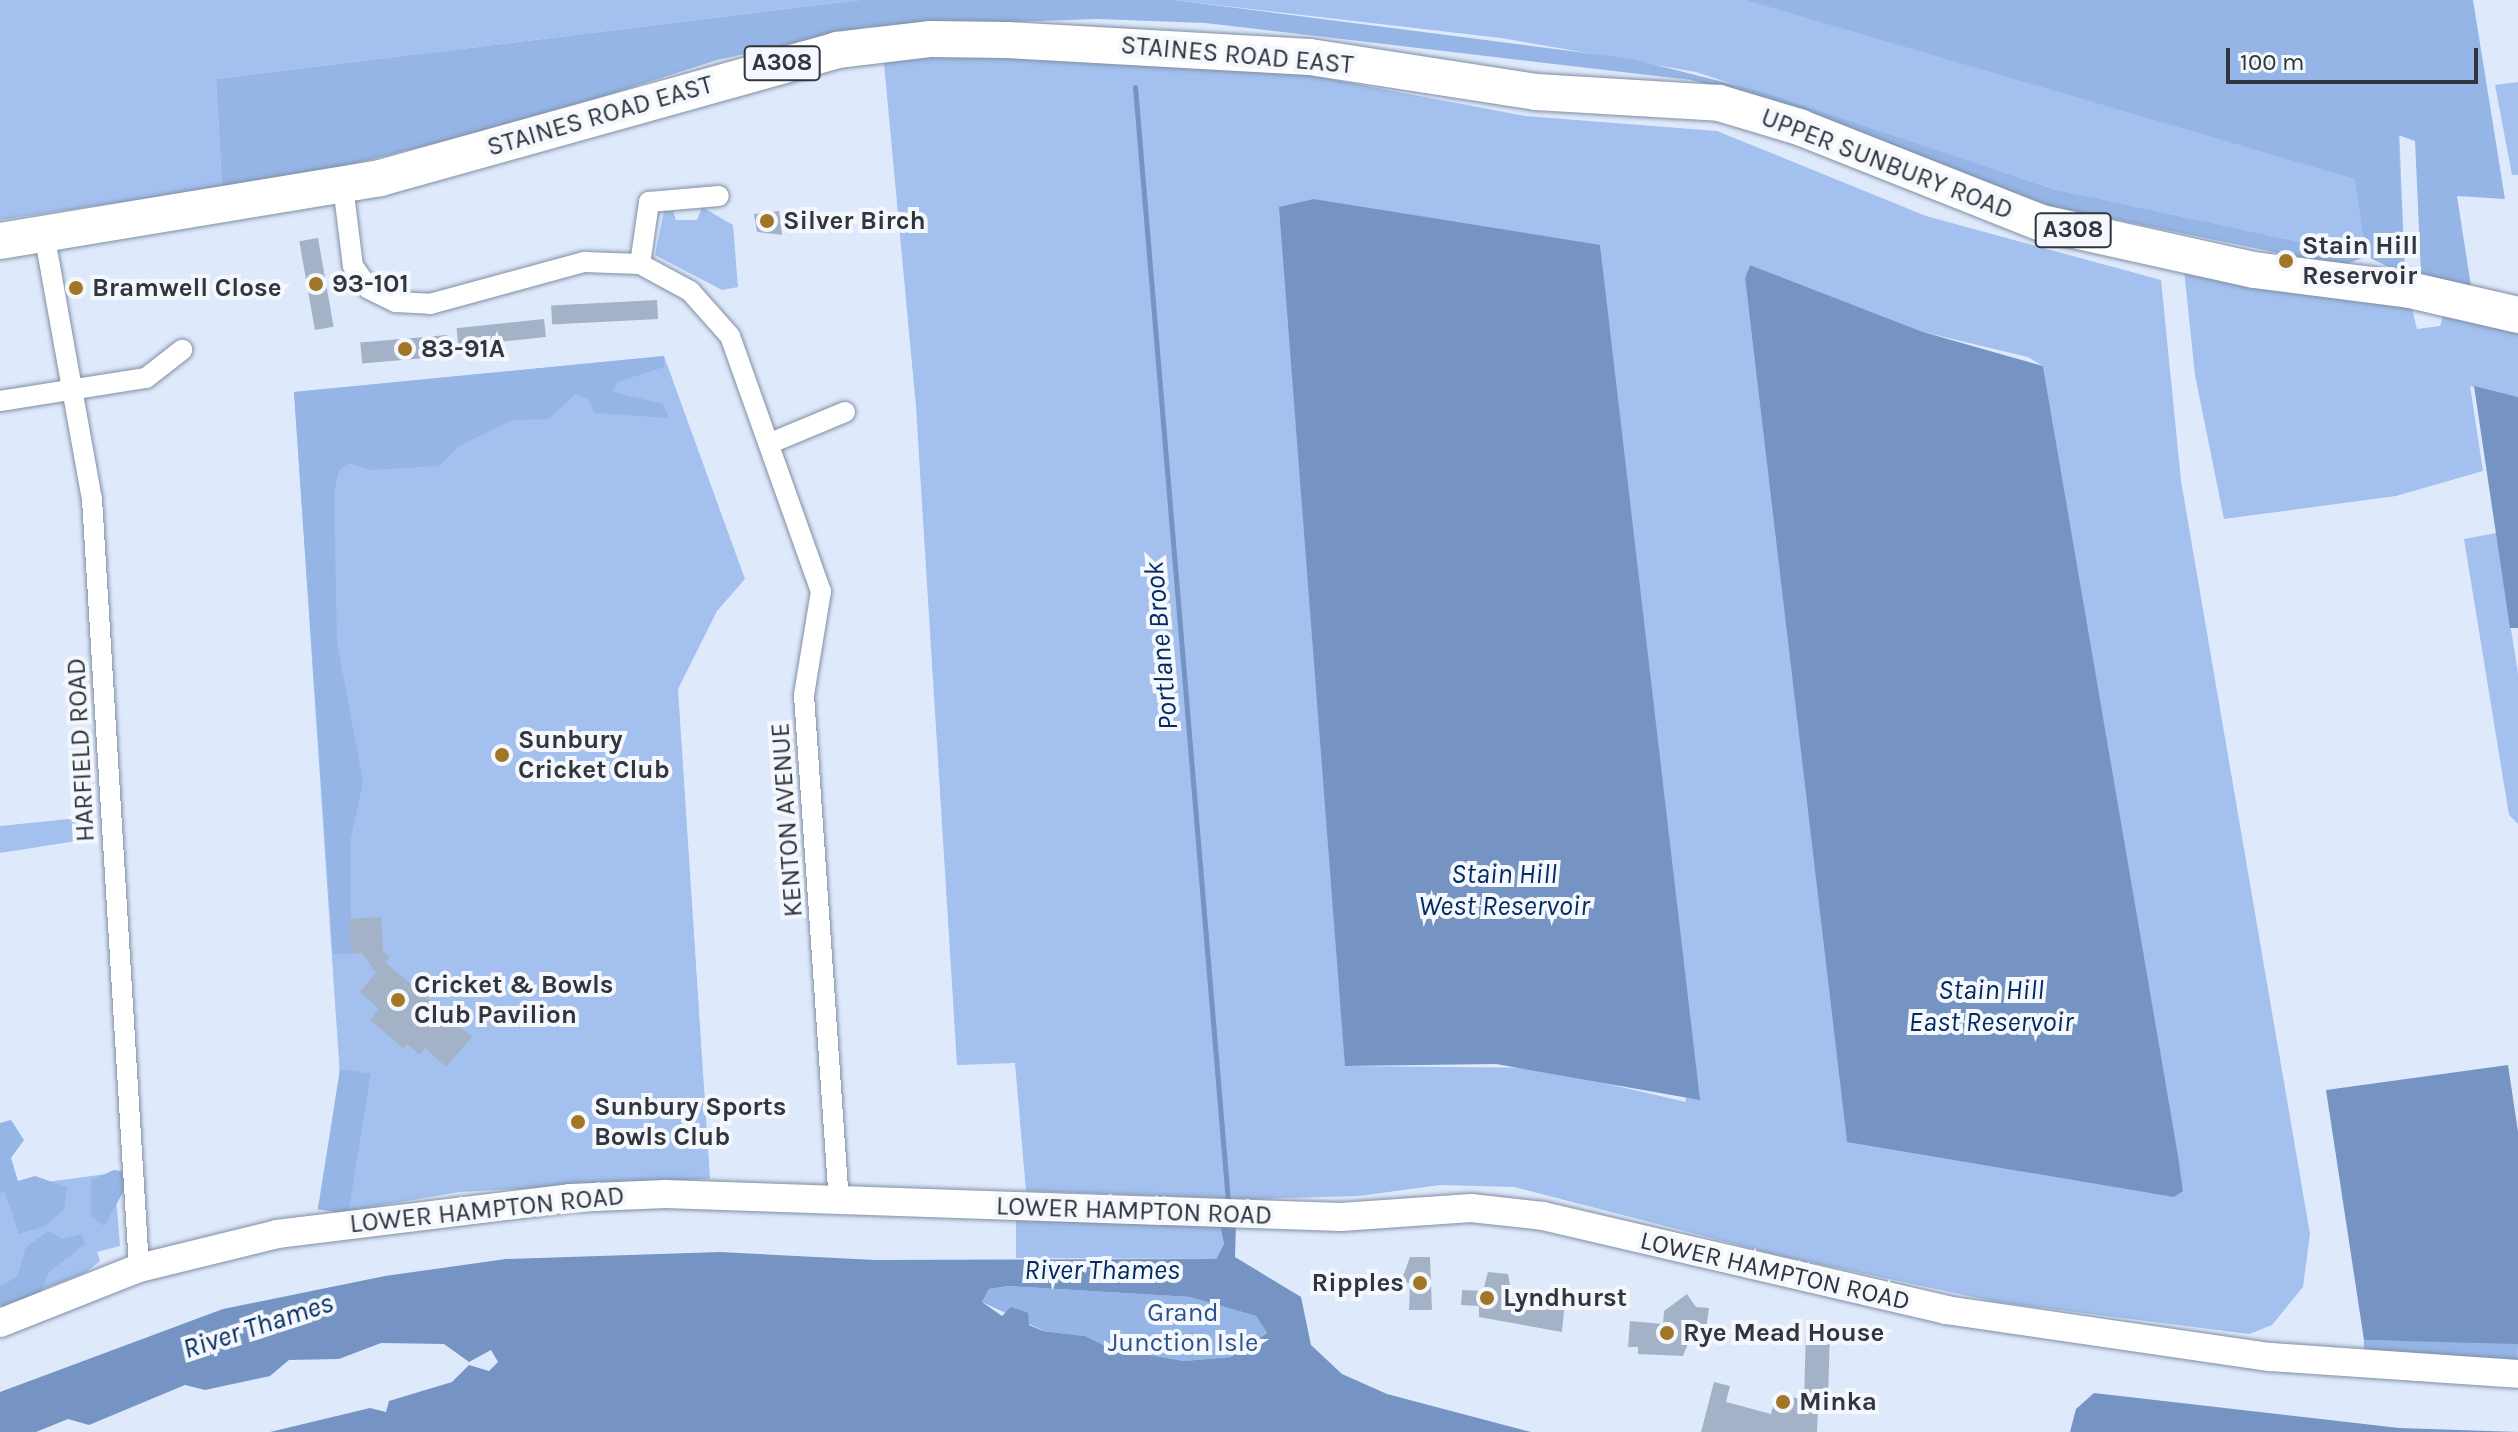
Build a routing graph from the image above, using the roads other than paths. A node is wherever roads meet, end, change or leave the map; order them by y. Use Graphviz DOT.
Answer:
graph roads {
  1 [pos="1536,92"];
  2 [pos="343,186"];
  3 [pos="719,196"];
  4 [pos="44,233"];
  5 [pos="0,241"];
  6 [pos="640,264"];
  7 [pos="2518,315"];
  8 [pos="182,350"];
  9 [pos="76,390"];
  10 [pos="0,401"];
  11 [pos="845,412"];
  12 [pos="773,442"];
  13 [pos="839,1203"];
  14 [pos="139,1268"];
  15 [pos="0,1323"];
  16 [pos="2518,1374"];
  1 -- 2 [label="highway, STAINES ROAD EAST / A308"];
  1 -- 7 [label="highway, UPPER SUNBURY ROAD / A308"];
  2 -- 4 [label="highway, STAINES ROAD EAST / A308"];
  2 -- 6 [label="street"];
  3 -- 6 [label="street"];
  4 -- 5 [label="highway, STAINES ROAD EAST / A308"];
  4 -- 9 [label="street, HARFIELD ROAD"];
  6 -- 12 [label="street, KENTON AVENUE"];
  8 -- 9 [label="street"];
  9 -- 10 [label="street"];
  9 -- 14 [label="street, HARFIELD ROAD"];
  11 -- 12 [label="street"];
  12 -- 13 [label="street, KENTON AVENUE"];
  13 -- 14 [label="street, LOWER HAMPTON ROAD"];
  13 -- 16 [label="street, LOWER HAMPTON ROAD"];
  14 -- 15 [label="street, LOWER HAMPTON ROAD"];
}
